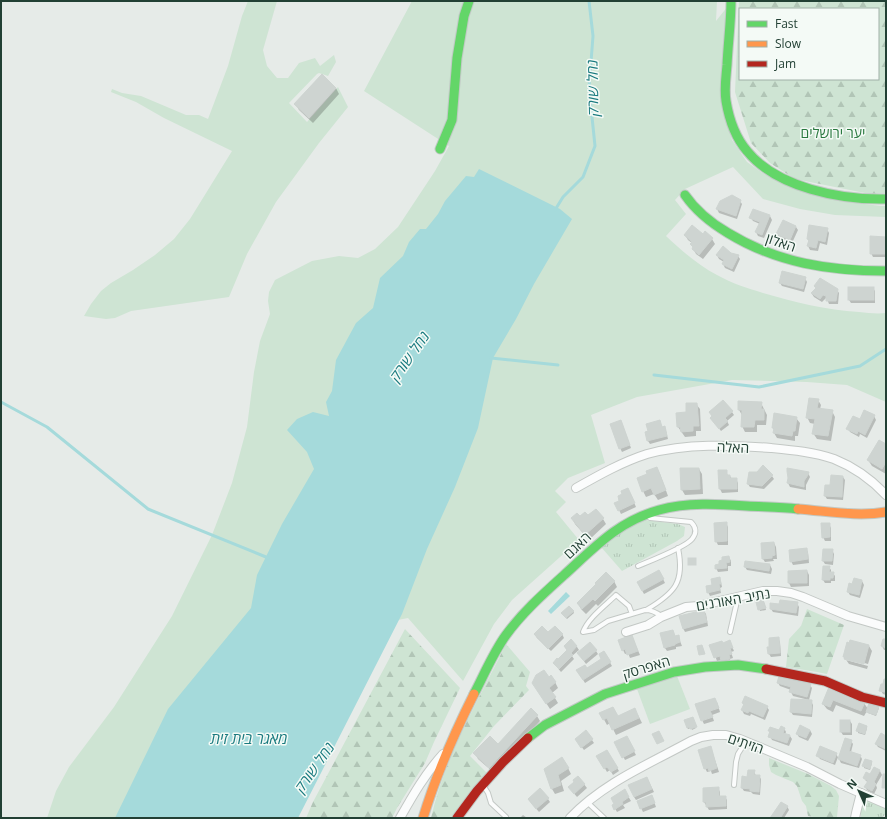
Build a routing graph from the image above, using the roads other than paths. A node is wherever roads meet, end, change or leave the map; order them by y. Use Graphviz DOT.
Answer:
graph roads {
  1 [pos="469,1"];
  2 [pos="731,1"];
  3 [pos="440,149"];
  4 [pos="685,195"];
  5 [pos="886,199"];
  6 [pos="886,272"];
  7 [pos="576,488"];
  8 [pos="886,494"];
  9 [pos="886,512"];
  10 [pos="645,514"];
  11 [pos="678,548"];
  12 [pos="638,566"];
  13 [pos="738,597"];
  14 [pos="645,610"];
  15 [pos="632,614"];
  16 [pos="661,616"];
  17 [pos="886,627"];
  18 [pos="626,632"];
  19 [pos="730,632"];
  20 [pos="886,703"];
  21 [pos="746,741"];
  22 [pos="446,751"];
  23 [pos="483,785"];
  24 [pos="734,785"];
  25 [pos="862,793"];
  26 [pos="587,802"];
  27 [pos="886,804"];
  28 [pos="506,817"];
  29 [pos="400,818"];
  30 [pos="423,818"];
  31 [pos="457,818"];
  32 [pos="570,818"];
  33 [pos="604,818"];
  34 [pos="855,818"];
  1 -- 3 [label="street"];
  2 -- 5 [label="street"];
  4 -- 6 [label="street, האלון"];
  7 -- 8 [label="street, האלה"];
  9 -- 10 [label="street, האגם"];
  10 -- 11 [label="lane"];
  10 -- 22 [label="street, האגם"];
  11 -- 12 [label="lane"];
  11 -- 14 [label="lane"];
  13 -- 16 [label="street, נתיב האורנים"];
  13 -- 17 [label="street, נתיב האורנים"];
  13 -- 19 [label="lane"];
  14 -- 15 [label="lane"];
  14 -- 16 [label="lane"];
  15 -- 15 [label="lane"];
  16 -- 18 [label="street, נתיב האורנים"];
  20 -- 23 [label="street, האפרסק"];
  21 -- 24 [label="lane"];
  21 -- 25 [label="street, הזיתים"];
  21 -- 26 [label="street, הזיתים"];
  22 -- 29 [label="street"];
  22 -- 30 [label="street, האגם"];
  23 -- 28 [label="lane"];
  23 -- 31 [label="street, האפרסק"];
  25 -- 27 [label="street, הזיתים"];
  25 -- 34 [label="street"];
  26 -- 32 [label="street, הזיתים"];
  26 -- 33 [label="lane"];
}
